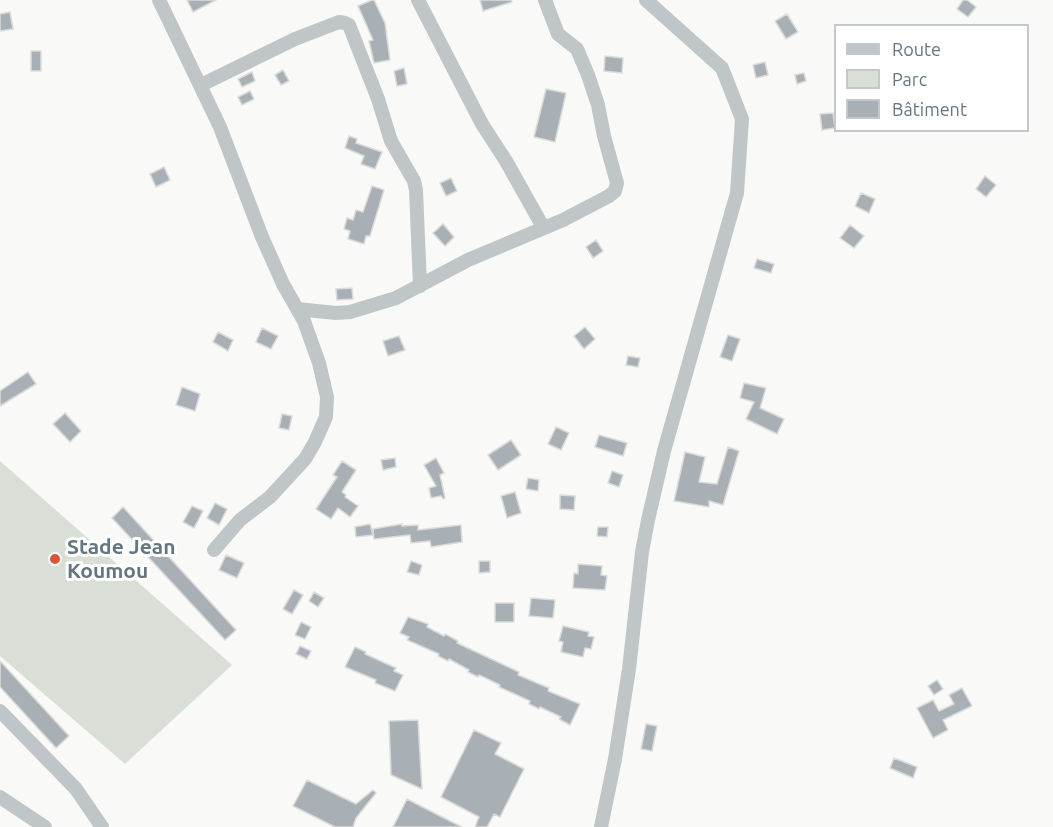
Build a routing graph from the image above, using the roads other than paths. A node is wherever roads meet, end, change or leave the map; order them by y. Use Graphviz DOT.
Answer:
graph roads {
  1 [pos="159,0"];
  2 [pos="418,0"];
  3 [pos="545,0"];
  4 [pos="646,0"];
  5 [pos="201,85"];
  6 [pos="543,227"];
  7 [pos="420,286"];
  8 [pos="304,313"];
  9 [pos="214,550"];
  10 [pos="0,711"];
  11 [pos="0,797"];
  12 [pos="45,827"];
  13 [pos="102,827"];
  14 [pos="601,827"];
  1 -- 5 [label="street"];
  2 -- 6 [label="street"];
  3 -- 6 [label="street"];
  4 -- 14 [label="street"];
  5 -- 7 [label="street"];
  5 -- 8 [label="street"];
  6 -- 7 [label="street"];
  7 -- 8 [label="street"];
  8 -- 9 [label="street"];
  10 -- 13 [label="street"];
  11 -- 12 [label="street"];
}
